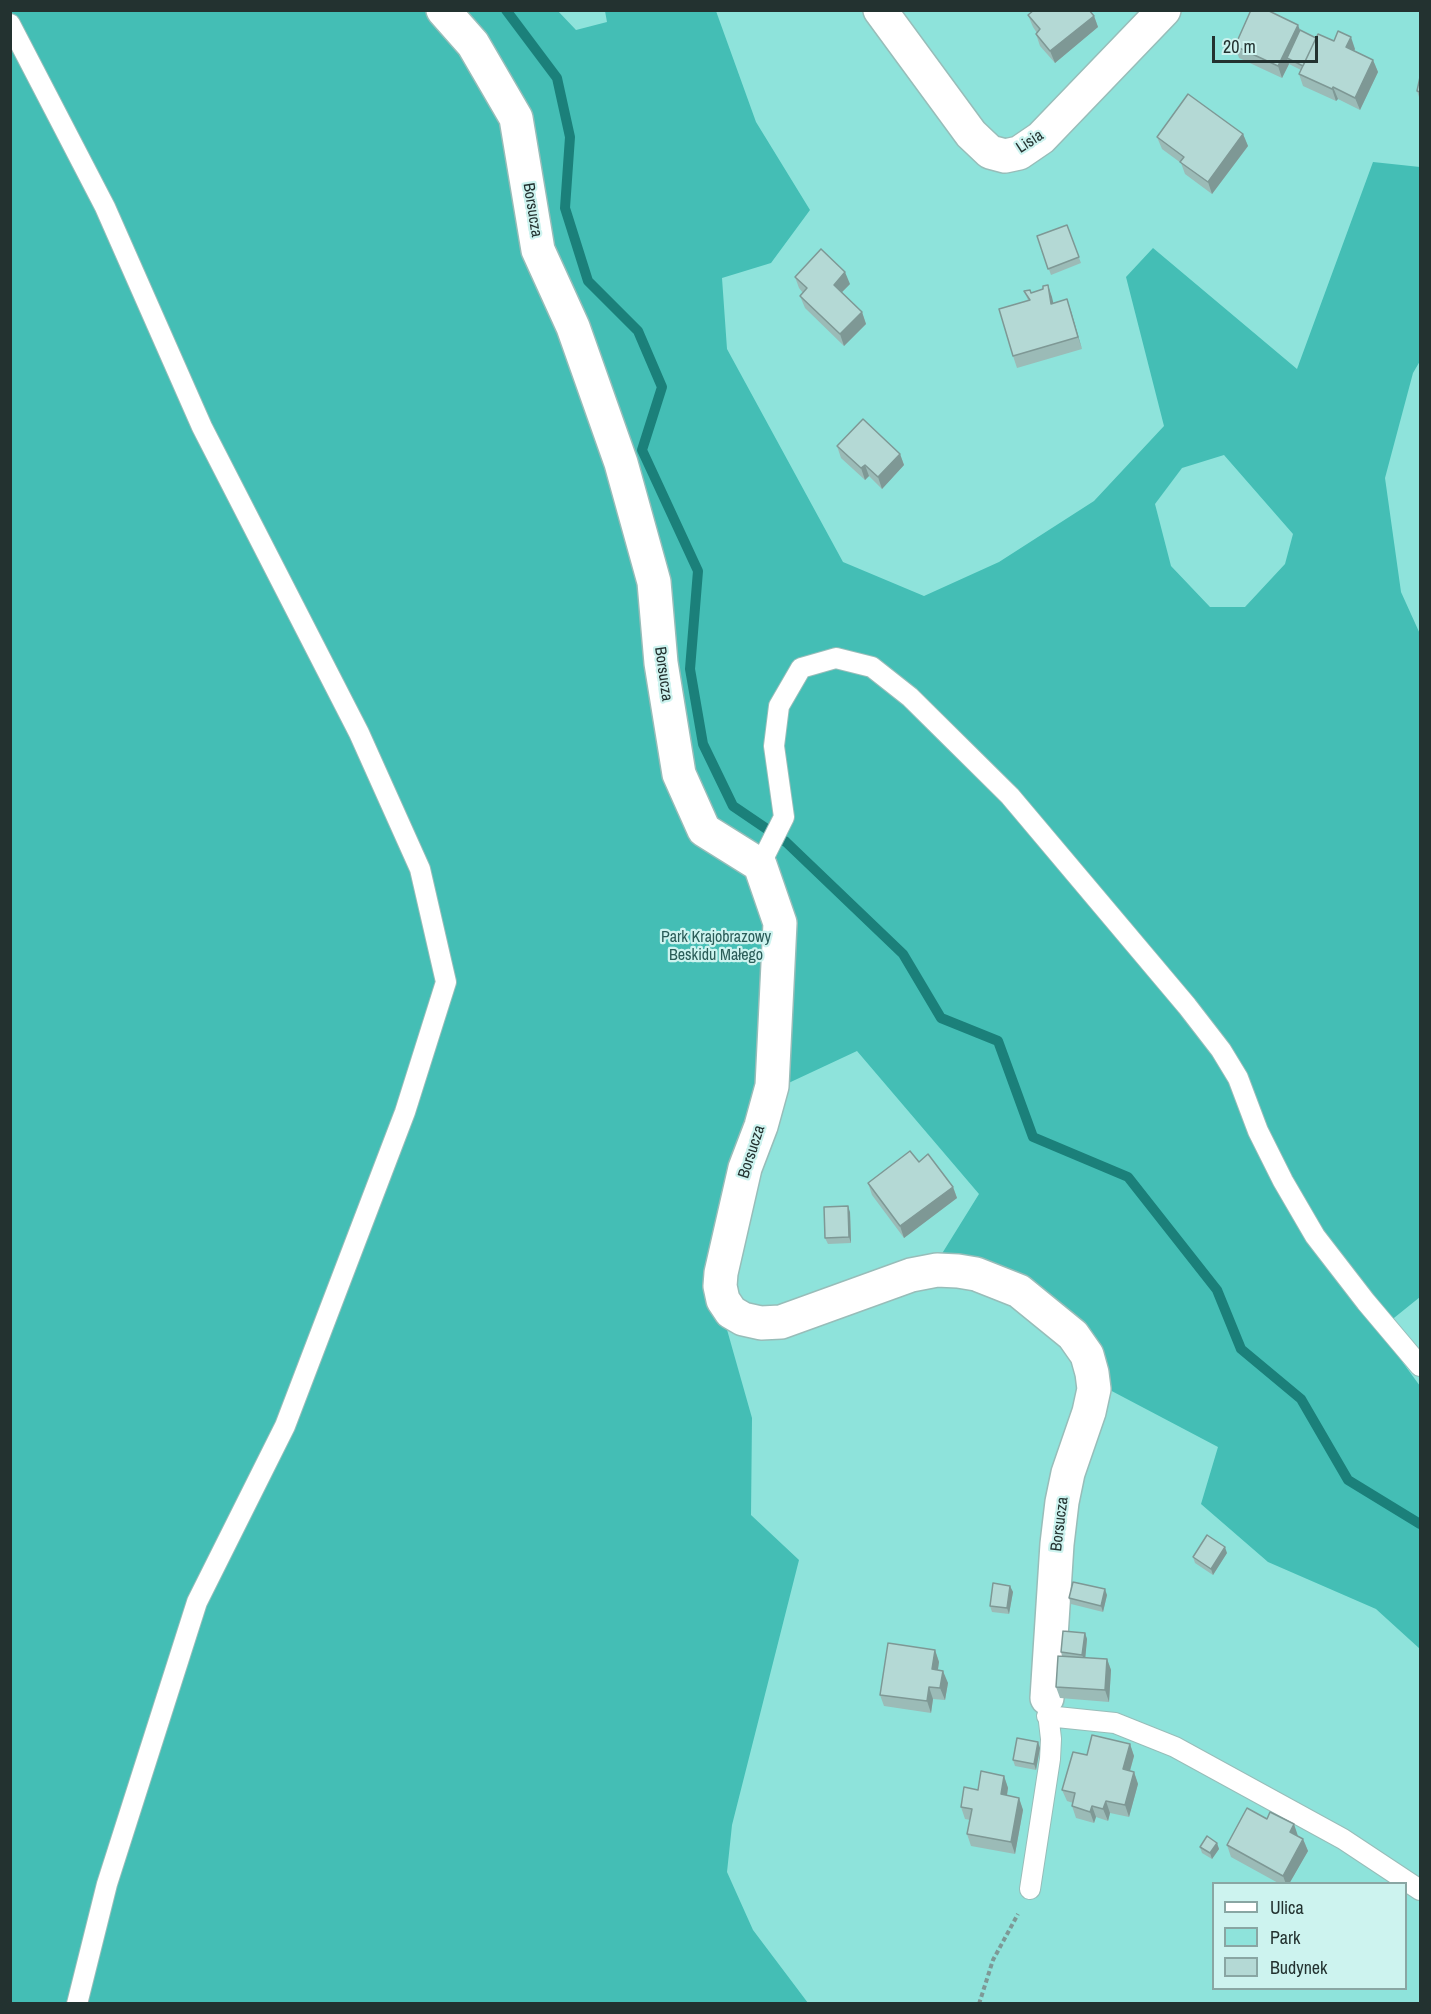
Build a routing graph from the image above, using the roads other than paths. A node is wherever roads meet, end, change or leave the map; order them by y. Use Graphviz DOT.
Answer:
graph roads {
  1 [pos="443,10"];
  2 [pos="880,10"];
  3 [pos="1164,10"];
  4 [pos="10,24"];
  5 [pos="765,856"];
  6 [pos="1420,1366"];
  7 [pos="1047,1707"];
  8 [pos="1030,1888"];
  9 [pos="1420,1890"];
  10 [pos="77,2004"];
  1 -- 5 [label="street, Borsucza"];
  2 -- 3 [label="street, Lisia"];
  4 -- 10 [label="lane"];
  5 -- 6 [label="lane"];
  5 -- 7 [label="street, Borsucza"];
  7 -- 8 [label="lane, Borsucza"];
  7 -- 9 [label="lane"];
}
